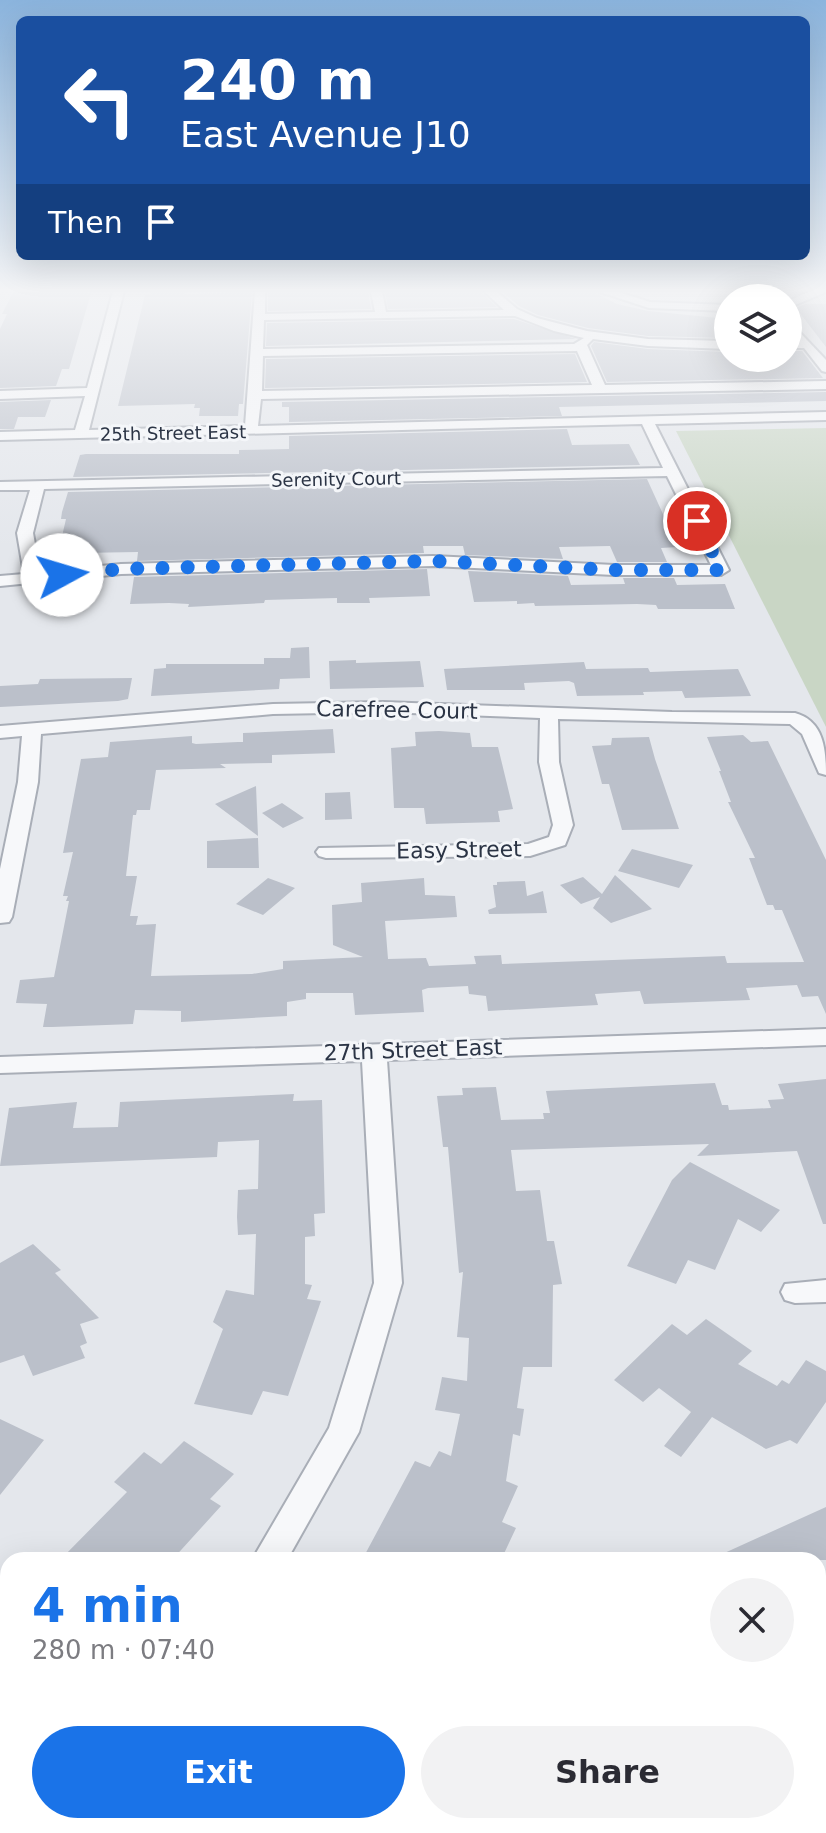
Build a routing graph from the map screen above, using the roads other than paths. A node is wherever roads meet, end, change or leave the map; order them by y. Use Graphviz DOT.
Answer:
graph roads {
  1 [pos="94,377"];
  2 [pos="255,377"];
  3 [pos="594,377"];
  4 [pos="826,385"];
  5 [pos="600,389"];
  6 [pos="90,392"];
  7 [pos="0,395"];
  8 [pos="254,395"];
  9 [pos="826,416"];
  10 [pos="647,421"];
  11 [pos="250,431"];
  12 [pos="81,434"];
  13 [pos="0,436"];
  14 [pos="672,472"];
  15 [pos="38,485"];
  16 [pos="0,486"];
  17 [pos="33,578"];
  18 [pos="0,581"];
  19 [pos="549,714"];
  20 [pos="32,730"];
  21 [pos="0,732"];
  22 [pos="826,769"];
  23 [pos="326,852"];
  24 [pos="1,917"];
  25 [pos="826,1037"];
  26 [pos="374,1051"];
  27 [pos="0,1065"];
  28 [pos="826,1291"];
  29 [pos="795,1292"];
  30 [pos="274,1552"];
  1 -- 6 [label="street"];
  2 -- 8 [label="street"];
  3 -- 5 [label="street"];
  4 -- 5 [label="street"];
  5 -- 8 [label="street"];
  6 -- 7 [label="street"];
  6 -- 12 [label="street"];
  8 -- 11 [label="street"];
  9 -- 10 [label="street, 25th Street East"];
  10 -- 11 [label="street, 25th Street East"];
  10 -- 14 [label="street"];
  11 -- 12 [label="street, 25th Street East"];
  12 -- 13 [label="street, 25th Street East"];
  14 -- 15 [label="street, Serenity Court"];
  14 -- 17 [label="street"];
  15 -- 16 [label="street, Serenity Court"];
  15 -- 17 [label="street"];
  17 -- 18 [label="street"];
  19 -- 20 [label="street, Carefree Court"];
  19 -- 22 [label="street, Carefree Court"];
  19 -- 23 [label="street, Easy Street"];
  20 -- 21 [label="street, Carefree Court"];
  20 -- 24 [label="street"];
  25 -- 26 [label="street, 27th Street East"];
  26 -- 27 [label="street, 27th Street East"];
  26 -- 30 [label="street"];
  28 -- 29 [label="street"];
}
